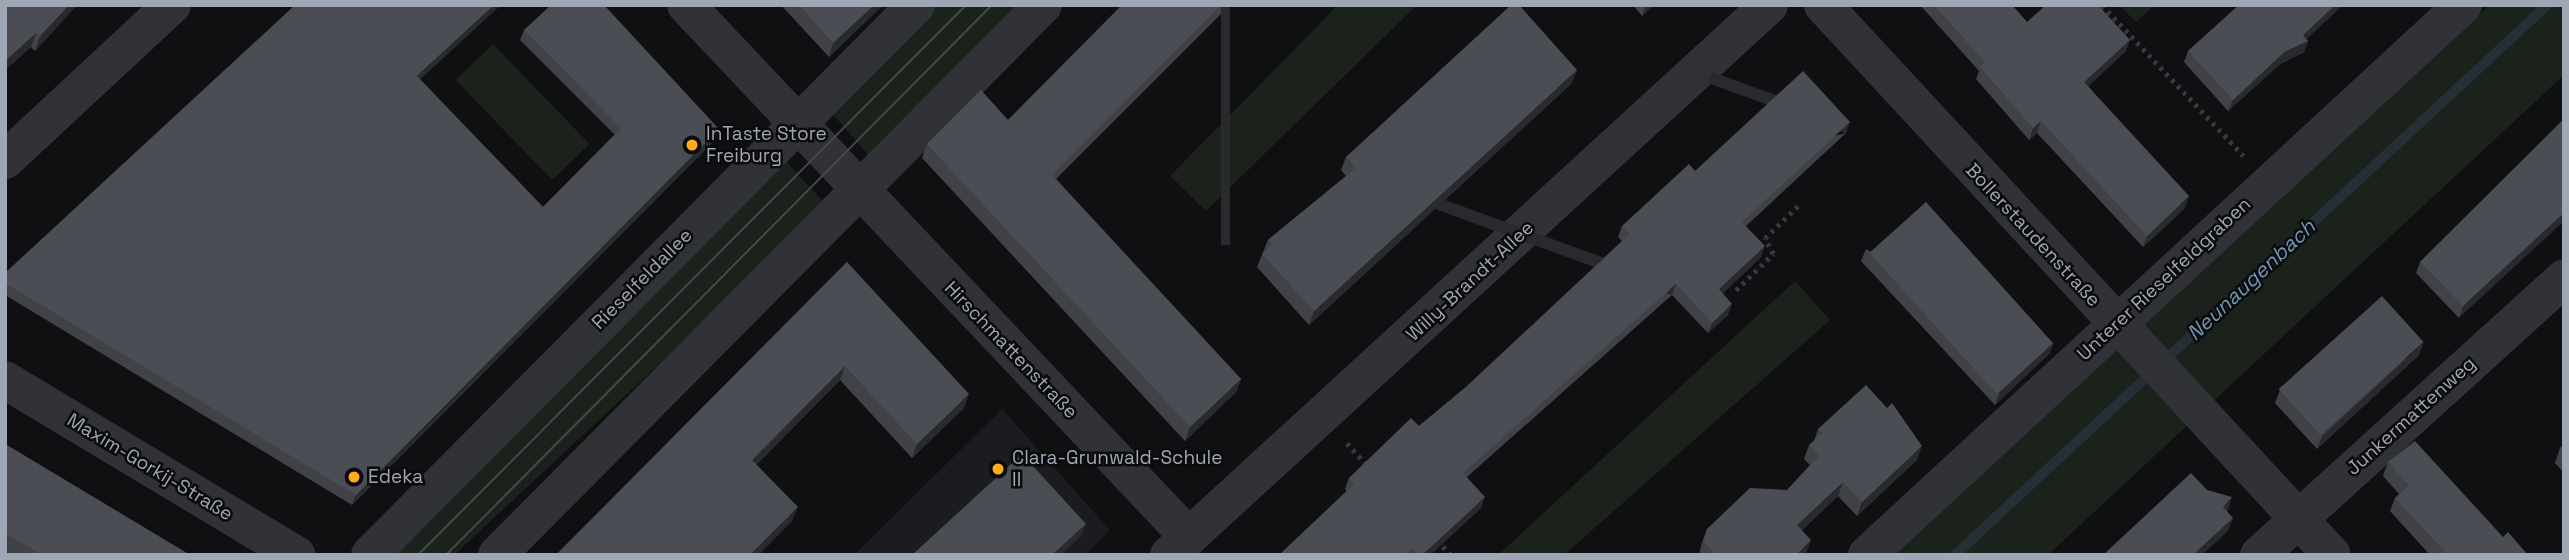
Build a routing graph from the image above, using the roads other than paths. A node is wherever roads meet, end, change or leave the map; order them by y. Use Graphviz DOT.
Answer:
graph roads {
  1 [pos="172,5"];
  2 [pos="686,5"];
  3 [pos="916,5"];
  4 [pos="1043,5"];
  5 [pos="1769,5"];
  6 [pos="1823,5"];
  7 [pos="2463,5"];
  8 [pos="796,124"];
  9 [pos="5,160"];
  10 [pos="846,177"];
  11 [pos="2564,278"];
  12 [pos="2116,324"];
  13 [pos="5,380"];
  14 [pos="2298,519"];
  15 [pos="1178,546"];
  16 [pos="296,555"];
  17 [pos="370,555"];
  18 [pos="497,555"];
  19 [pos="1867,555"];
  20 [pos="2259,555"];
  21 [pos="2332,555"];
  1 -- 9 [label="street"];
  2 -- 8 [label="street, Hirschmattenstraße"];
  3 -- 8 [label="street, Rieselfeldallee"];
  4 -- 10 [label="street"];
  5 -- 15 [label="street, Willy-Brandt-Allee"];
  6 -- 12 [label="street, Bollerstaudenstraße"];
  7 -- 12 [label="street, Unterer Rieselfeldgraben"];
  8 -- 10 [label="street, Hirschmattenstraße"];
  8 -- 17 [label="street, Rieselfeldallee"];
  10 -- 15 [label="street, Hirschmattenstraße"];
  10 -- 18 [label="street"];
  11 -- 14 [label="street, Junkermattenweg"];
  12 -- 14 [label="street, Bollerstaudenstraße"];
  12 -- 19 [label="street, Unterer Rieselfeldgraben"];
  13 -- 16 [label="street, Maxim-Gorkij-Straße"];
  14 -- 20 [label="street, Junkermattenweg"];
  14 -- 21 [label="street, Bollerstaudenstraße"];
}
